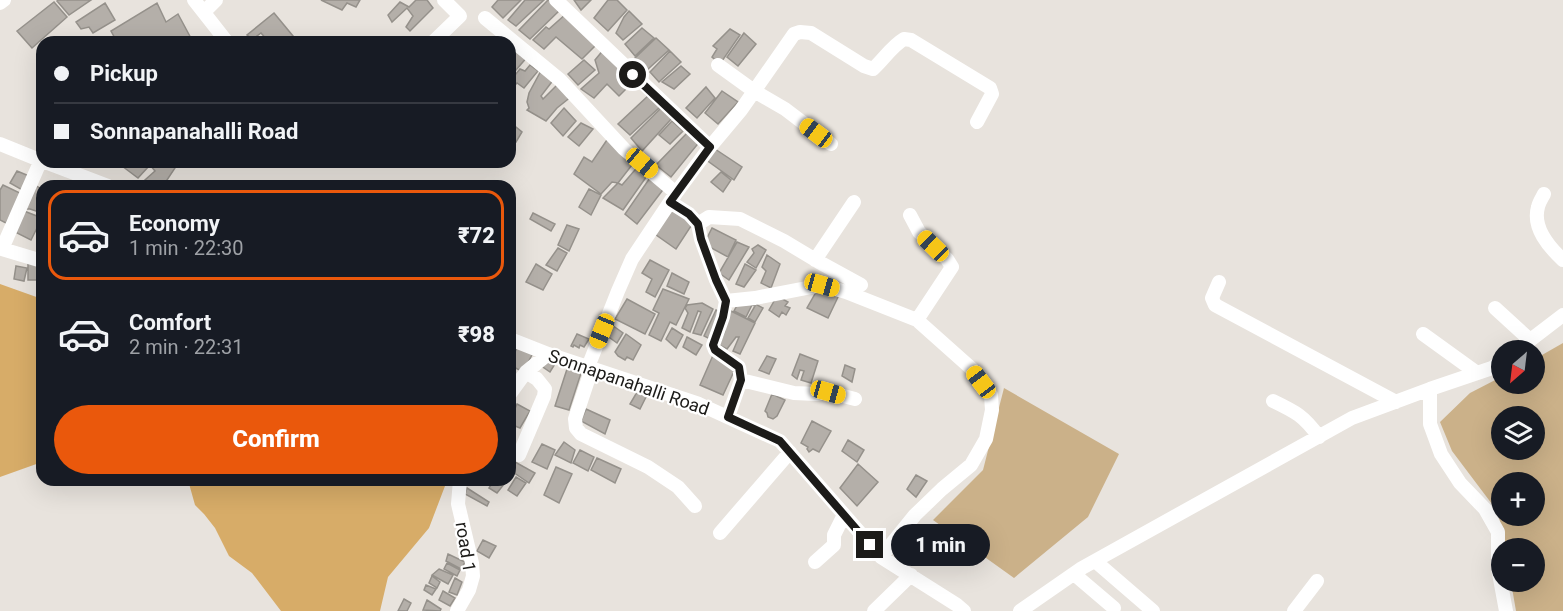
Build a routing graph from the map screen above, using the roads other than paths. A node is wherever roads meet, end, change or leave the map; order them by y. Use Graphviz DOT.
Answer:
graph roads {
  1 [pos="4,0"];
  2 [pos="195,0"];
  3 [pos="216,0"];
  4 [pos="444,0"];
  5 [pos="556,0"];
  6 [pos="0,3"];
  7 [pos="204,12"];
  8 [pos="485,18"];
  9 [pos="222,36"];
  10 [pos="439,36"];
  11 [pos="507,36"];
  12 [pos="516,44"];
  13 [pos="718,65"];
  14 [pos="754,92"];
  15 [pos="977,122"];
  16 [pos="0,144"];
  17 [pos="831,144"];
  18 [pos="710,147"];
  19 [pos="36,158"];
  20 [pos="40,168"];
  21 [pos="61,168"];
  22 [pos="92,180"];
  23 [pos="1544,194"];
  24 [pos="673,197"];
  25 [pos="854,202"];
  26 [pos="910,215"];
  27 [pos="698,224"];
  28 [pos="1,251"];
  29 [pos="36,260"];
  30 [pos="815,260"];
  31 [pos="1563,260"];
  32 [pos="1219,282"];
  33 [pos="861,285"];
  34 [pos="726,301"];
  35 [pos="1495,308"];
  36 [pos="1563,315"];
  37 [pos="917,320"];
  38 [pos="1424,334"];
  39 [pos="1530,340"];
  40 [pos="516,341"];
  41 [pos="548,354"];
  42 [pos="590,368"];
  43 [pos="1491,368"];
  44 [pos="526,372"];
  45 [pos="1477,373"];
  46 [pos="741,380"];
  47 [pos="516,386"];
  48 [pos="1430,389"];
  49 [pos="855,399"];
  50 [pos="1274,400"];
  51 [pos="1396,402"];
  52 [pos="728,417"];
  53 [pos="1319,437"];
  54 [pos="790,452"];
  55 [pos="519,455"];
  56 [pos="460,486"];
  57 [pos="695,506"];
  58 [pos="844,515"];
  59 [pos="720,533"];
  60 [pos="881,557"];
  61 [pos="1095,561"];
  62 [pos="815,562"];
  63 [pos="1074,574"];
  64 [pos="911,575"];
  65 [pos="1317,581"];
  66 [pos="1114,608"];
  67 [pos="457,611"];
  68 [pos="874,611"];
  69 [pos="964,611"];
  70 [pos="1021,611"];
  71 [pos="1153,611"];
  72 [pos="1294,611"];
  73 [pos="1506,611"];
  1 -- 6 [label="street"];
  2 -- 7 [label="street"];
  3 -- 7 [label="street"];
  4 -- 10 [label="street"];
  5 -- 18 [label="street"];
  7 -- 9 [label="street"];
  8 -- 11 [label="street"];
  12 -- 24 [label="street"];
  13 -- 14 [label="street"];
  14 -- 15 [label="street"];
  14 -- 17 [label="street"];
  14 -- 18 [label="street"];
  16 -- 19 [label="street"];
  18 -- 24 [label="street"];
  20 -- 28 [label="street"];
  21 -- 22 [label="street"];
  23 -- 31 [label="street"];
  24 -- 27 [label="street"];
  24 -- 42 [label="street"];
  25 -- 30 [label="street"];
  26 -- 37 [label="street"];
  27 -- 30 [label="street"];
  27 -- 34 [label="street"];
  28 -- 29 [label="street"];
  30 -- 33 [label="street"];
  32 -- 51 [label="street"];
  34 -- 37 [label="street"];
  34 -- 46 [label="street"];
  35 -- 39 [label="street"];
  36 -- 39 [label="street"];
  37 -- 60 [label="street"];
  38 -- 45 [label="street"];
  40 -- 41 [label="street, Sonnapanahalli Road"];
  41 -- 42 [label="street, Sonnapanahalli Road"];
  41 -- 44 [label="street"];
  42 -- 52 [label="street, Sonnapanahalli Road"];
  42 -- 57 [label="street"];
  43 -- 45 [label="street"];
  44 -- 47 [label="street"];
  44 -- 55 [label="street"];
  45 -- 48 [label="street"];
  46 -- 49 [label="street"];
  46 -- 52 [label="street"];
  48 -- 51 [label="street"];
  48 -- 73 [label="street"];
  50 -- 53 [label="street"];
  51 -- 53 [label="street"];
  52 -- 54 [label="street, Sonnapanahalli Road"];
  53 -- 61 [label="street"];
  54 -- 58 [label="street, Sonnapanahalli Road"];
  54 -- 59 [label="street"];
  56 -- 67 [label="street, road 1"];
  58 -- 60 [label="street, Sonnapanahalli Road"];
  58 -- 62 [label="street"];
  60 -- 64 [label="street, Sonnapanahalli Road"];
  61 -- 63 [label="street"];
  61 -- 71 [label="street"];
  63 -- 66 [label="street"];
  63 -- 70 [label="street"];
  64 -- 68 [label="street"];
  64 -- 69 [label="street, Sonnapanahalli Road"];
  65 -- 72 [label="street"];
}
